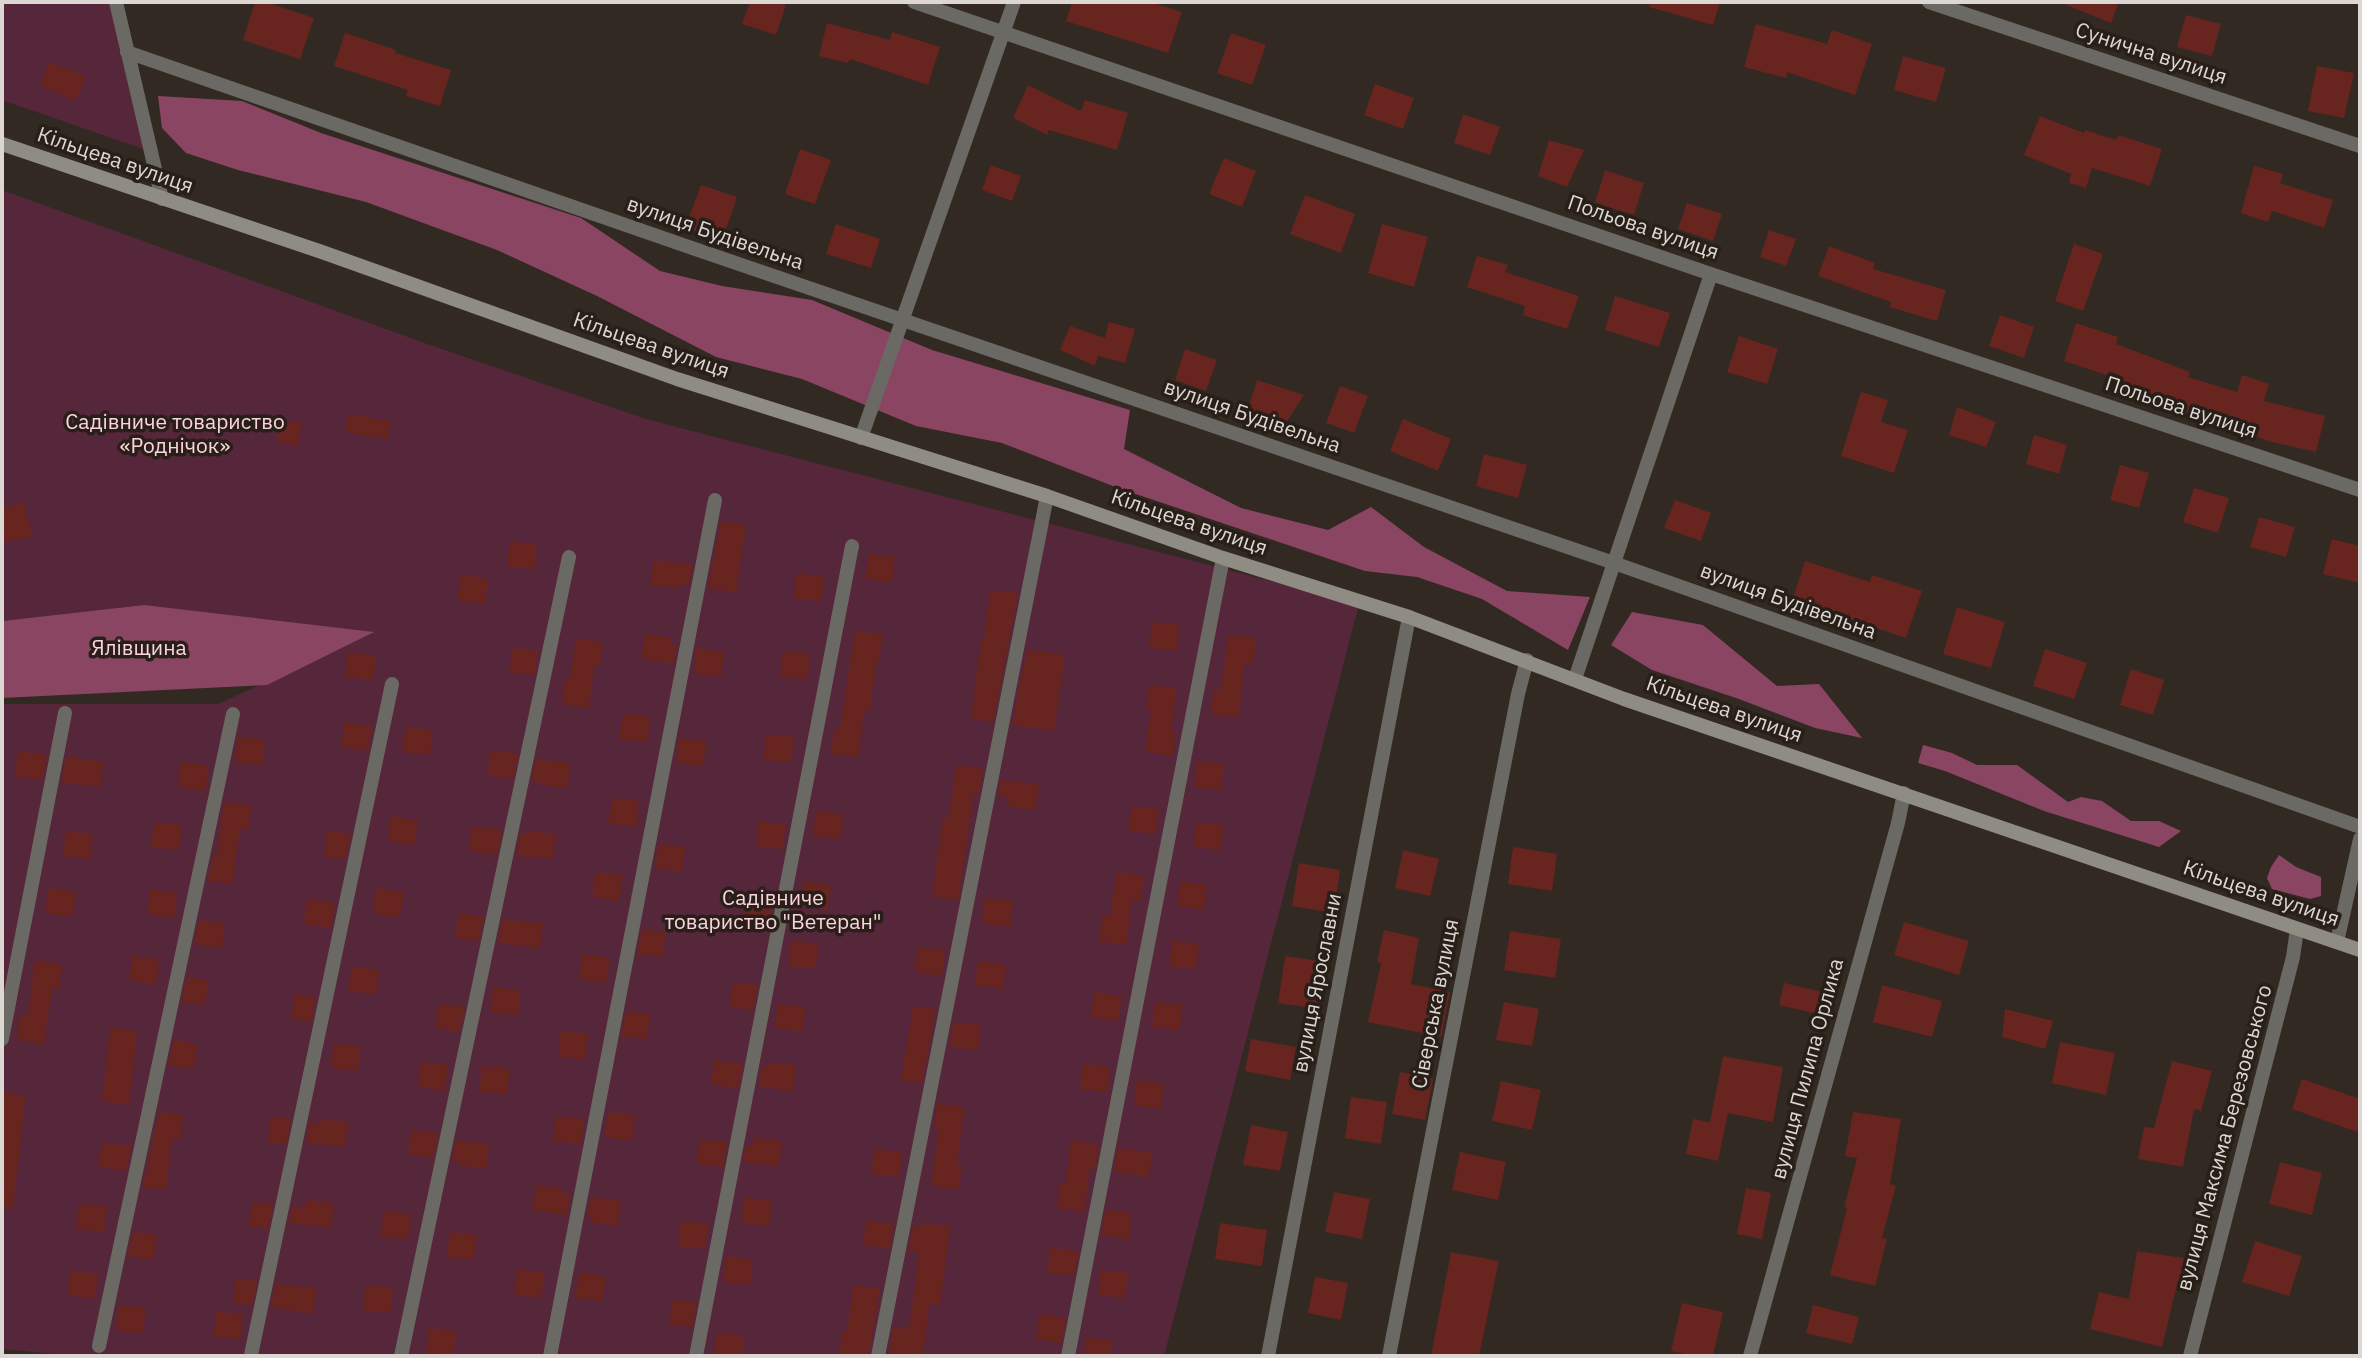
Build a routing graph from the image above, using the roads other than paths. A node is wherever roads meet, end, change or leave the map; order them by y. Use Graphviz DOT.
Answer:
graph roads {
  1 [pos="116,2"];
  2 [pos="914,2"];
  3 [pos="1014,2"];
  4 [pos="1929,2"];
  5 [pos="1005,32"];
  6 [pos="127,52"];
  7 [pos="2,144"];
  8 [pos="2360,146"];
  9 [pos="162,199"];
  10 [pos="1711,274"];
  11 [pos="903,320"];
  12 [pos="861,438"];
  13 [pos="2360,490"];
  14 [pos="1046,496"];
  15 [pos="715,500"];
  16 [pos="852,546"];
  17 [pos="569,557"];
  18 [pos="1223,558"];
  19 [pos="1614,563"];
  20 [pos="1409,617"];
  21 [pos="1527,660"];
  22 [pos="1575,679"];
  23 [pos="392,684"];
  24 [pos="65,713"];
  25 [pos="233,714"];
  26 [pos="1904,793"];
  27 [pos="2360,827"];
  28 [pos="2360,839"];
  29 [pos="2297,929"];
  30 [pos="2337,942"];
  31 [pos="2360,950"];
  32 [pos="2,1039"];
  33 [pos="99,1346"];
  34 [pos="251,1355"];
  35 [pos="401,1356"];
  36 [pos="550,1356"];
  37 [pos="696,1356"];
  38 [pos="878,1356"];
  39 [pos="1068,1356"];
  40 [pos="1268,1356"];
  41 [pos="1389,1356"];
  42 [pos="1750,1356"];
  43 [pos="2190,1356"];
  1 -- 6 [label="street"];
  2 -- 5 [label="street, Польова вулиця"];
  3 -- 5 [label="street"];
  4 -- 8 [label="street, Сунична вулиця"];
  5 -- 10 [label="street, Польова вулиця"];
  5 -- 11 [label="street"];
  6 -- 9 [label="street"];
  6 -- 11 [label="street, вулиця Будівельна"];
  7 -- 9 [label="main road, Кільцева вулиця"];
  9 -- 12 [label="main road, Кільцева вулиця"];
  10 -- 13 [label="street, Польова вулиця"];
  10 -- 19 [label="street"];
  11 -- 12 [label="street"];
  11 -- 19 [label="street, вулиця Будівельна"];
  12 -- 14 [label="main road, Кільцева вулиця"];
  14 -- 18 [label="main road, Кільцева вулиця"];
  14 -- 38 [label="street"];
  15 -- 36 [label="street"];
  16 -- 37 [label="street"];
  17 -- 35 [label="street"];
  18 -- 20 [label="main road, Кільцева вулиця"];
  18 -- 39 [label="street"];
  19 -- 22 [label="street"];
  19 -- 27 [label="street, вулиця Будівельна"];
  20 -- 21 [label="main road, Кільцева вулиця"];
  20 -- 40 [label="street, вулиця Ярославни"];
  21 -- 22 [label="main road, Кільцева вулиця"];
  21 -- 41 [label="street, Сіверська вулиця"];
  22 -- 26 [label="main road, Кільцева вулиця"];
  23 -- 34 [label="street"];
  24 -- 32 [label="street"];
  25 -- 33 [label="street"];
  26 -- 29 [label="main road, Кільцева вулиця"];
  26 -- 42 [label="street, вулиця Пилипа Орлика"];
  28 -- 30 [label="street"];
  29 -- 30 [label="main road, Кільцева вулиця"];
  29 -- 43 [label="street, вулиця Максима Березовського"];
  30 -- 31 [label="main road, Кільцева вулиця"];
}
